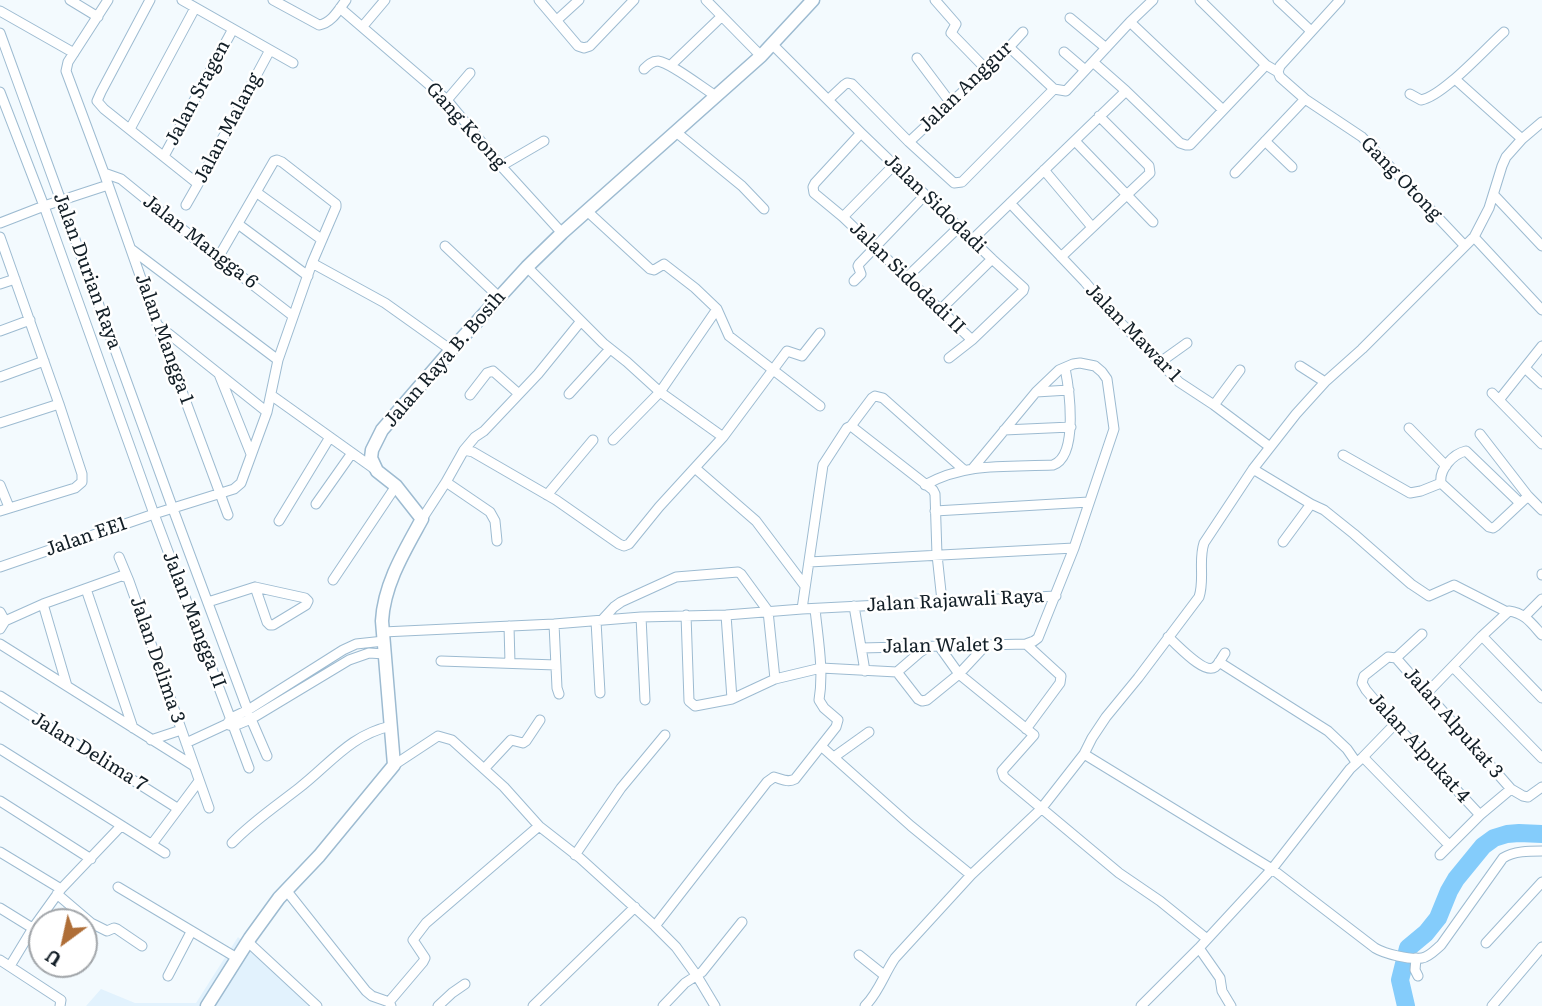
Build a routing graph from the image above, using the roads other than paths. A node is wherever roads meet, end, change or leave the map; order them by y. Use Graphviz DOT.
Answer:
graph roads {
  1 [pos="70,0"];
  2 [pos="108,0"];
  3 [pos="150,0"];
  4 [pos="182,0"];
  5 [pos="273,0"];
  6 [pos="385,0"];
  7 [pos="539,0"];
  8 [pos="579,0"];
  9 [pos="634,0"];
  10 [pos="706,0"];
  11 [pos="813,0"];
  12 [pos="935,0"];
  13 [pos="1153,0"];
  14 [pos="1200,0"];
  15 [pos="1278,0"];
  16 [pos="1340,0"];
  17 [pos="195,8"];
  18 [pos="345,9"];
  19 [pos="0,11"];
  20 [pos="98,17"];
  21 [pos="721,17"];
  22 [pos="1070,18"];
  23 [pos="557,20"];
  24 [pos="1130,22"];
  25 [pos="363,26"];
  26 [pos="233,29"];
  27 [pos="1311,31"];
  28 [pos="1023,32"];
  29 [pos="1504,32"];
  30 [pos="0,33"];
  31 [pos="773,45"];
  32 [pos="1009,47"];
  33 [pos="1106,48"];
  34 [pos="270,50"];
  35 [pos="1064,52"];
  36 [pos="74,53"];
  37 [pos="761,56"];
  38 [pos="917,58"];
  39 [pos="1093,62"];
  40 [pos="293,63"];
  41 [pos="1266,65"];
  42 [pos="670,66"];
  43 [pos="644,69"];
  44 [pos="986,69"];
  45 [pos="1085,70"];
  46 [pos="1278,72"];
  47 [pos="470,73"];
  48 [pos="1455,79"];
  49 [pos="1054,89"];
  50 [pos="1126,91"];
  51 [pos="0,92"];
  52 [pos="1410,93"];
  53 [pos="716,96"];
  54 [pos="1305,99"];
  55 [pos="447,100"];
  56 [pos="828,100"];
  57 [pos="950,102"];
  58 [pos="1223,110"];
  59 [pos="1099,116"];
  60 [pos="1542,122"];
  61 [pos="130,129"];
  62 [pos="676,132"];
  63 [pos="861,133"];
  64 [pos="1522,139"];
  65 [pos="544,141"];
  66 [pos="1074,141"];
  67 [pos="1265,141"];
  68 [pos="909,142"];
  69 [pos="164,156"];
  70 [pos="894,165"];
  71 [pos="501,166"];
  72 [pos="1292,167"];
  73 [pos="1044,170"];
  74 [pos="104,173"];
  75 [pos="1235,173"];
  76 [pos="198,184"];
  77 [pos="108,185"];
  78 [pos="256,192"];
  79 [pos="925,195"];
  80 [pos="1126,195"];
  81 [pos="1494,195"];
  82 [pos="61,200"];
  83 [pos="1010,203"];
  84 [pos="186,205"];
  85 [pos="44,206"];
  86 [pos="764,209"];
  87 [pos="587,211"];
  88 [pos="843,217"];
  89 [pos="1153,222"];
  90 [pos="0,223"];
  91 [pos="238,224"];
  92 [pos="959,227"];
  93 [pos="1093,227"];
  94 [pos="562,233"];
  95 [pos="0,237"];
  96 [pos="1474,237"];
  97 [pos="321,239"];
  98 [pos="972,240"];
  99 [pos="445,246"];
  100 [pos="1464,246"];
  101 [pos="1542,246"];
  102 [pos="131,248"];
  103 [pos="875,248"];
  104 [pos="1061,257"];
  105 [pos="218,258"];
  106 [pos="992,259"];
  107 [pos="312,262"];
  108 [pos="527,267"];
  109 [pos="308,276"];
  110 [pos="906,278"];
  111 [pos="15,279"];
  112 [pos="854,281"];
  113 [pos="0,284"];
  114 [pos="499,297"];
  115 [pos="717,309"];
  116 [pos="940,310"];
  117 [pos="1542,310"];
  118 [pos="293,316"];
  119 [pos="30,320"];
  120 [pos="581,321"];
  121 [pos="157,324"];
  122 [pos="0,331"];
  123 [pos="820,333"];
  124 [pos="972,340"];
  125 [pos="1187,343"];
  126 [pos="1542,346"];
  127 [pos="610,349"];
  128 [pos="451,350"];
  129 [pos="949,358"];
  130 [pos="278,360"];
  131 [pos="44,361"];
  132 [pos="1159,363"];
  133 [pos="1300,366"];
  134 [pos="1065,368"];
  135 [pos="1525,368"];
  136 [pos="774,369"];
  137 [pos="1240,370"];
  138 [pos="218,373"];
  139 [pos="0,377"];
  140 [pos="1325,382"];
  141 [pos="1542,384"];
  142 [pos="1069,390"];
  143 [pos="660,392"];
  144 [pos="1036,392"];
  145 [pos="519,394"];
  146 [pos="569,394"];
  147 [pos="271,395"];
  148 [pos="470,395"];
  149 [pos="59,404"];
  150 [pos="1214,405"];
  151 [pos="820,406"];
  152 [pos="267,412"];
  153 [pos="0,424"];
  154 [pos="851,426"];
  155 [pos="1071,427"];
  156 [pos="1409,428"];
  157 [pos="1004,430"];
  158 [pos="1480,434"];
  159 [pos="330,437"];
  160 [pos="723,438"];
  161 [pos="593,440"];
  162 [pos="613,440"];
  163 [pos="1542,444"];
  164 [pos="1270,447"];
  165 [pos="464,450"];
  166 [pos="352,453"];
  167 [pos="251,454"];
  168 [pos="1343,455"];
  169 [pos="1446,466"];
  170 [pos="695,468"];
  171 [pos="968,469"];
  172 [pos="1253,469"];
  173 [pos="377,471"];
  174 [pos="446,482"];
  175 [pos="1441,483"];
  176 [pos="0,485"];
  177 [pos="925,485"];
  178 [pos="396,486"];
  179 [pos="221,493"];
  180 [pos="547,495"];
  181 [pos="1528,496"];
  182 [pos="1089,502"];
  183 [pos="1520,503"];
  184 [pos="316,504"];
  185 [pos="1311,504"];
  186 [pos="4,509"];
  187 [pos="173,509"];
  188 [pos="1542,510"];
  189 [pos="935,511"];
  190 [pos="154,514"];
  191 [pos="228,515"];
  192 [pos="422,519"];
  193 [pos="279,521"];
  194 [pos="497,541"];
  195 [pos="1283,542"];
  196 [pos="1074,548"];
  197 [pos="937,555"];
  198 [pos="119,557"];
  199 [pos="809,562"];
  200 [pos="0,567"];
  201 [pos="126,577"];
  202 [pos="333,580"];
  203 [pos="806,586"];
  204 [pos="255,587"];
  205 [pos="86,589"];
  206 [pos="1056,596"];
  207 [pos="1542,600"];
  208 [pos="942,601"];
  209 [pos="208,602"];
  210 [pos="43,604"];
  211 [pos="855,606"];
  212 [pos="802,609"];
  213 [pos="815,609"];
  214 [pos="768,611"];
  215 [pos="0,612"];
  216 [pos="1507,612"];
  217 [pos="686,615"];
  218 [pos="726,615"];
  219 [pos="641,617"];
  220 [pos="1525,617"];
  221 [pos="599,620"];
  222 [pos="554,624"];
  223 [pos="3,625"];
  224 [pos="509,626"];
  225 [pos="1422,634"];
  226 [pos="1542,635"];
  227 [pos="1482,636"];
  228 [pos="1168,637"];
  229 [pos="384,642"];
  230 [pos="0,644"];
  231 [pos="1026,644"];
  232 [pos="986,645"];
  233 [pos="934,646"];
  234 [pos="861,648"];
  235 [pos="1225,653"];
  236 [pos="1396,658"];
  237 [pos="441,661"];
  238 [pos="1219,662"];
  239 [pos="510,663"];
  240 [pos="556,666"];
  241 [pos="1452,667"];
  242 [pos="821,668"];
  243 [pos="864,671"];
  244 [pos="897,672"];
  245 [pos="959,674"];
  246 [pos="775,679"];
  247 [pos="67,687"];
  248 [pos="600,693"];
  249 [pos="559,694"];
  250 [pos="1426,694"];
  251 [pos="0,696"];
  252 [pos="1542,698"];
  253 [pos="732,699"];
  254 [pos="645,700"];
  255 [pos="249,715"];
  256 [pos="540,720"];
  257 [pos="231,723"];
  258 [pos="1395,724"];
  259 [pos="391,726"];
  260 [pos="133,728"];
  261 [pos="1026,729"];
  262 [pos="181,730"];
  263 [pos="869,732"];
  264 [pos="665,735"];
  265 [pos="151,740"];
  266 [pos="186,743"];
  267 [pos="821,746"];
  268 [pos="0,749"];
  269 [pos="1084,754"];
  270 [pos="267,756"];
  271 [pos="834,757"];
  272 [pos="1542,758"];
  273 [pos="1360,759"];
  274 [pos="394,765"];
  275 [pos="194,767"];
  276 [pos="249,768"];
  277 [pos="484,769"];
  278 [pos="199,781"];
  279 [pos="1542,787"];
  280 [pos="1511,789"];
  281 [pos="0,801"];
  282 [pos="177,808"];
  283 [pos="209,808"];
  284 [pos="1041,809"];
  285 [pos="1480,815"];
  286 [pos="121,826"];
  287 [pos="539,826"];
  288 [pos="232,843"];
  289 [pos="152,844"];
  290 [pos="1449,845"];
  291 [pos="1542,851"];
  292 [pos="0,852"];
  293 [pos="165,853"];
  294 [pos="575,855"];
  295 [pos="1440,855"];
  296 [pos="91,859"];
  297 [pos="1272,869"];
  298 [pos="971,875"];
  299 [pos="1542,882"];
  300 [pos="118,887"];
  301 [pos="286,890"];
  302 [pos="59,891"];
  303 [pos="635,907"];
  304 [pos="0,908"];
  305 [pos="47,908"];
  306 [pos="742,922"];
  307 [pos="28,925"];
  308 [pos="655,926"];
  309 [pos="191,932"];
  310 [pos="28,936"];
  311 [pos="1207,939"];
  312 [pos="248,942"];
  313 [pos="1486,943"];
  314 [pos="142,946"];
  315 [pos="1542,947"];
  316 [pos="1199,948"];
  317 [pos="859,955"];
  318 [pos="237,958"];
  319 [pos="1415,958"];
  320 [pos="0,960"];
  321 [pos="10,966"];
  322 [pos="884,975"];
  323 [pos="168,976"];
  324 [pos="697,976"];
  325 [pos="1418,976"];
  326 [pos="465,984"];
  327 [pos="390,1004"];
  328 [pos="61,1006"];
  329 [pos="207,1006"];
  330 [pos="317,1006"];
  331 [pos="438,1006"];
  332 [pos="533,1006"];
  333 [pos="663,1006"];
  334 [pos="715,1006"];
  335 [pos="865,1006"];
  336 [pos="1141,1006"];
  337 [pos="1231,1006"];
  338 [pos="1492,1006"];
  1 -- 20 [label="street"];
  2 -- 20 [label="street"];
  3 -- 61 [label="street"];
  4 -- 17 [label="street"];
  5 -- 18 [label="street"];
  6 -- 25 [label="street"];
  7 -- 23 [label="street"];
  8 -- 23 [label="street"];
  9 -- 23 [label="street"];
  10 -- 21 [label="street"];
  11 -- 31 [label="main road, Jalan Raya B. Bosih"];
  12 -- 44 [label="street"];
  13 -- 24 [label="street"];
  14 -- 41 [label="street, Gang Otong"];
  15 -- 27 [label="street"];
  16 -- 27 [label="street"];
  17 -- 26 [label="street"];
  17 -- 61 [label="street"];
  18 -- 25 [label="street, Gang Keong"];
  19 -- 36 [label="street"];
  20 -- 36 [label="street"];
  21 -- 37 [label="street"];
  21 -- 42 [label="street"];
  22 -- 33 [label="street"];
  24 -- 33 [label="street"];
  24 -- 58 [label="street"];
  25 -- 55 [label="street, Gang Keong"];
  26 -- 34 [label="street"];
  26 -- 69 [label="street, Jalan Sragen"];
  27 -- 46 [label="street"];
  28 -- 32 [label="street, Jalan Anggur"];
  29 -- 48 [label="street"];
  30 -- 82 [label="street, Jalan Durian Raya"];
  31 -- 37 [label="main road, Jalan Raya B. Bosih"];
  31 -- 56 [label="street, Jalan Sidodadi"];
  32 -- 44 [label="street, Jalan Anggur"];
  32 -- 49 [label="street"];
  33 -- 39 [label="street"];
  34 -- 40 [label="street"];
  34 -- 76 [label="street, Jalan Malang"];
  35 -- 45 [label="street"];
  36 -- 74 [label="street, Jalan Mangga 1"];
  37 -- 53 [label="main road, Jalan Raya B. Bosih"];
  38 -- 57 [label="street"];
  39 -- 45 [label="street"];
  39 -- 50 [label="street"];
  41 -- 46 [label="street, Gang Otong"];
  41 -- 58 [label="street"];
  42 -- 43 [label="street"];
  42 -- 53 [label="street"];
  44 -- 57 [label="street, Jalan Anggur"];
  45 -- 49 [label="street"];
  46 -- 54 [label="street, Gang Otong"];
  47 -- 55 [label="street"];
  48 -- 52 [label="street"];
  48 -- 64 [label="street"];
  49 -- 68 [label="street"];
  50 -- 58 [label="street"];
  50 -- 59 [label="street"];
  51 -- 85 [label="street, Jalan Durian Raya"];
  53 -- 62 [label="main road, Jalan Raya B. Bosih"];
  54 -- 67 [label="street"];
  54 -- 100 [label="street, Gang Otong"];
  55 -- 71 [label="street, Gang Keong"];
  56 -- 63 [label="street, Jalan Sidodadi"];
  56 -- 68 [label="street"];
  57 -- 68 [label="street, Jalan Anggur"];
  59 -- 66 [label="street"];
  59 -- 80 [label="street"];
  60 -- 64 [label="street"];
  61 -- 69 [label="street"];
  62 -- 86 [label="street"];
  62 -- 87 [label="main road, Jalan Raya B. Bosih"];
  63 -- 70 [label="street, Jalan Sidodadi"];
  63 -- 88 [label="street, Jalan Sidodadi II"];
  64 -- 81 [label="street"];
  65 -- 71 [label="street"];
  66 -- 73 [label="street"];
  66 -- 80 [label="street"];
  67 -- 72 [label="street"];
  67 -- 75 [label="street"];
  69 -- 76 [label="street"];
  70 -- 79 [label="street, Jalan Sidodadi"];
  70 -- 88 [label="street"];
  71 -- 94 [label="street, Gang Keong"];
  73 -- 83 [label="street"];
  73 -- 93 [label="street"];
  74 -- 77 [label="street, Jalan Mangga 1"];
  74 -- 105 [label="street, Jalan Mangga 6"];
  76 -- 84 [label="street, Jalan Malang"];
  77 -- 82 [label="street"];
  77 -- 102 [label="street, Jalan Mangga 1"];
  78 -- 91 [label="street"];
  78 -- 97 [label="street"];
  78 -- 97 [label="street"];
  79 -- 92 [label="street, Jalan Sidodadi"];
  79 -- 103 [label="street"];
  80 -- 89 [label="street"];
  80 -- 93 [label="street"];
  81 -- 96 [label="street"];
  81 -- 101 [label="street"];
  82 -- 85 [label="street"];
  82 -- 187 [label="street, Jalan Durian Raya"];
  83 -- 98 [label="street"];
  83 -- 104 [label="street, Jalan Mawar 1"];
  85 -- 90 [label="street"];
  85 -- 190 [label="street, Jalan Durian Raya"];
  87 -- 94 [label="main road, Jalan Raya B. Bosih"];
  87 -- 115 [label="street"];
  88 -- 103 [label="street, Jalan Sidodadi II"];
  91 -- 105 [label="street"];
  91 -- 109 [label="street"];
  92 -- 98 [label="street, Jalan Sidodadi"];
  92 -- 110 [label="street"];
  93 -- 104 [label="street"];
  94 -- 108 [label="main road, Jalan Raya B. Bosih"];
  95 -- 111 [label="street"];
  96 -- 100 [label="street"];
  96 -- 117 [label="street"];
  97 -- 107 [label="street"];
  98 -- 106 [label="street, Jalan Sidodadi"];
  99 -- 114 [label="street"];
  100 -- 140 [label="street"];
  102 -- 121 [label="street, Jalan Mangga 1"];
  102 -- 130 [label="street"];
  103 -- 110 [label="street, Jalan Sidodadi II"];
  103 -- 112 [label="street"];
  104 -- 132 [label="street, Jalan Mawar 1"];
  105 -- 118 [label="street, Jalan Mangga 6"];
  106 -- 116 [label="street"];
  106 -- 124 [label="street, Jalan Sidodadi"];
  107 -- 109 [label="street"];
  107 -- 128 [label="street"];
  108 -- 114 [label="main road, Jalan Raya B. Bosih"];
  108 -- 120 [label="street"];
  109 -- 118 [label="street"];
  110 -- 116 [label="street, Jalan Sidodadi II"];
  111 -- 113 [label="street"];
  111 -- 119 [label="street"];
  114 -- 128 [label="main road, Jalan Raya B. Bosih"];
  115 -- 136 [label="street"];
  115 -- 143 [label="street"];
  116 -- 124 [label="street, Jalan Sidodadi II"];
  118 -- 130 [label="street"];
  119 -- 122 [label="street"];
  119 -- 131 [label="street"];
  120 -- 127 [label="street"];
  120 -- 145 [label="street"];
  121 -- 138 [label="street"];
  121 -- 179 [label="street, Jalan Mangga 1"];
  123 -- 136 [label="street"];
  124 -- 129 [label="street, Jalan Sidodadi"];
  125 -- 132 [label="street"];
  126 -- 135 [label="street"];
  127 -- 143 [label="street"];
  127 -- 146 [label="street"];
  128 -- 173 [label="main road, Jalan Raya B. Bosih"];
  130 -- 147 [label="street"];
  131 -- 139 [label="street"];
  131 -- 149 [label="street"];
  132 -- 150 [label="street, Jalan Mawar 1"];
  133 -- 140 [label="street"];
  134 -- 142 [label="street"];
  134 -- 144 [label="street"];
  134 -- 182 [label="street"];
  135 -- 141 [label="street"];
  135 -- 163 [label="street"];
  136 -- 151 [label="street"];
  136 -- 160 [label="street"];
  137 -- 150 [label="street"];
  138 -- 152 [label="street"];
  138 -- 167 [label="street"];
  140 -- 164 [label="street"];
  142 -- 144 [label="street"];
  142 -- 155 [label="street"];
  143 -- 160 [label="street"];
  143 -- 162 [label="street"];
  144 -- 157 [label="street"];
  145 -- 148 [label="street"];
  145 -- 165 [label="street"];
  147 -- 152 [label="street"];
  147 -- 159 [label="street"];
  149 -- 153 [label="street"];
  149 -- 186 [label="street"];
  150 -- 164 [label="street, Jalan Mawar 1"];
  152 -- 167 [label="street"];
  154 -- 171 [label="street"];
  154 -- 177 [label="street"];
  154 -- 199 [label="street"];
  155 -- 157 [label="street"];
  155 -- 171 [label="street"];
  156 -- 169 [label="street"];
  157 -- 171 [label="street"];
  158 -- 181 [label="street"];
  159 -- 166 [label="street"];
  159 -- 193 [label="street"];
  160 -- 170 [label="street"];
  161 -- 180 [label="street"];
  164 -- 172 [label="street"];
  165 -- 174 [label="street"];
  165 -- 180 [label="street"];
  166 -- 173 [label="street"];
  166 -- 184 [label="street"];
  167 -- 179 [label="street"];
  168 -- 175 [label="street"];
  169 -- 175 [label="street"];
  169 -- 183 [label="street"];
  170 -- 180 [label="street"];
  170 -- 203 [label="street"];
  171 -- 177 [label="street"];
  172 -- 185 [label="street"];
  172 -- 228 [label="street"];
  173 -- 178 [label="main road"];
  174 -- 192 [label="street"];
  174 -- 194 [label="street"];
  175 -- 183 [label="street"];
  176 -- 186 [label="street"];
  177 -- 189 [label="street"];
  178 -- 192 [label="main road"];
  178 -- 202 [label="street"];
  179 -- 187 [label="street, Jalan EE1"];
  179 -- 191 [label="street, Jalan Mangga 1"];
  181 -- 183 [label="street"];
  181 -- 188 [label="street"];
  182 -- 189 [label="street"];
  182 -- 196 [label="street"];
  185 -- 195 [label="street"];
  185 -- 216 [label="street"];
  187 -- 190 [label="street, Jalan EE1"];
  187 -- 209 [label="street, Jalan Mangga II"];
  189 -- 197 [label="street"];
  190 -- 200 [label="street, Jalan EE1"];
  190 -- 257 [label="street, Jalan Mangga II"];
  192 -- 229 [label="main road"];
  196 -- 197 [label="street"];
  196 -- 206 [label="street"];
  197 -- 199 [label="street"];
  197 -- 208 [label="street"];
  198 -- 201 [label="street"];
  199 -- 203 [label="street"];
  201 -- 205 [label="street, Jalan Delima 3"];
  201 -- 262 [label="street, Jalan Delima 3"];
  203 -- 212 [label="street"];
  204 -- 204 [label="street"];
  204 -- 209 [label="street"];
  205 -- 210 [label="street, Jalan Delima 3"];
  205 -- 260 [label="street"];
  206 -- 208 [label="street, Jalan Rajawali Raya"];
  206 -- 231 [label="street"];
  207 -- 220 [label="street"];
  208 -- 211 [label="street, Jalan Rajawali Raya"];
  209 -- 255 [label="street, Jalan Mangga II"];
  210 -- 223 [label="street, Jalan Delima 3"];
  210 -- 247 [label="street"];
  211 -- 213 [label="street, Jalan Rajawali Raya"];
  211 -- 234 [label="street"];
  212 -- 213 [label="street, Jalan Rajawali Raya"];
  212 -- 214 [label="street, Jalan Rajawali Raya"];
  213 -- 242 [label="street"];
  214 -- 218 [label="street, Jalan Rajawali Raya"];
  214 -- 221 [label="street"];
  214 -- 246 [label="street"];
  215 -- 223 [label="street"];
  216 -- 220 [label="street"];
  216 -- 227 [label="street"];
  217 -- 218 [label="street, Jalan Rajawali Raya"];
  217 -- 219 [label="street, Jalan Rajawali Raya"];
  217 -- 253 [label="street"];
  218 -- 253 [label="street"];
  219 -- 221 [label="street, Jalan Rajawali Raya"];
  219 -- 254 [label="street"];
  220 -- 226 [label="street"];
  221 -- 222 [label="street, Jalan Rajawali Raya"];
  221 -- 248 [label="street"];
  222 -- 224 [label="street, Jalan Rajawali Raya"];
  222 -- 240 [label="street"];
  224 -- 229 [label="street, Jalan Rajawali Raya"];
  224 -- 239 [label="street"];
  225 -- 236 [label="street"];
  227 -- 241 [label="street"];
  227 -- 252 [label="street"];
  228 -- 238 [label="street"];
  228 -- 269 [label="street"];
  229 -- 255 [label="street, Jalan Rajawali Raya"];
  229 -- 259 [label="main road"];
  230 -- 247 [label="street"];
  231 -- 232 [label="street, Jalan Walet 3"];
  231 -- 261 [label="street"];
  232 -- 233 [label="street, Jalan Walet 3"];
  232 -- 245 [label="street"];
  233 -- 234 [label="street, Jalan Walet 3"];
  233 -- 244 [label="street"];
  233 -- 245 [label="street"];
  234 -- 243 [label="street"];
  235 -- 238 [label="street"];
  236 -- 250 [label="street, Jalan Alpukat 3"];
  236 -- 258 [label="street, Jalan Alpukat 4"];
  237 -- 239 [label="street"];
  238 -- 273 [label="street"];
  239 -- 240 [label="street"];
  240 -- 249 [label="street"];
  241 -- 250 [label="street"];
  241 -- 272 [label="street"];
  242 -- 243 [label="street"];
  242 -- 246 [label="street"];
  242 -- 267 [label="street"];
  243 -- 244 [label="street"];
  244 -- 245 [label="street"];
  245 -- 261 [label="street"];
  246 -- 253 [label="street"];
  247 -- 260 [label="street"];
  250 -- 280 [label="street, Jalan Alpukat 3"];
  251 -- 282 [label="street, Jalan Delima 7"];
  255 -- 257 [label="street, Jalan Rajawali Raya"];
  255 -- 270 [label="street, Jalan Mangga II"];
  256 -- 277 [label="street"];
  257 -- 266 [label="street, Jalan Rajawali Raya"];
  257 -- 276 [label="street, Jalan Mangga II"];
  258 -- 273 [label="street"];
  258 -- 285 [label="street, Jalan Alpukat 4"];
  259 -- 274 [label="main road"];
  259 -- 288 [label="street"];
  260 -- 265 [label="street"];
  261 -- 284 [label="street"];
  262 -- 265 [label="street"];
  262 -- 266 [label="street, Jalan Delima 3"];
  263 -- 271 [label="street"];
  264 -- 294 [label="street"];
  265 -- 275 [label="street"];
  266 -- 275 [label="street, Jalan Delima 3"];
  267 -- 271 [label="street"];
  267 -- 308 [label="street"];
  268 -- 286 [label="street"];
  269 -- 284 [label="street"];
  269 -- 297 [label="street"];
  271 -- 298 [label="street"];
  273 -- 290 [label="street"];
  273 -- 297 [label="street"];
  274 -- 277 [label="street"];
  274 -- 301 [label="main road"];
  275 -- 278 [label="street, Jalan Delima 3"];
  277 -- 287 [label="street"];
  278 -- 282 [label="street"];
  278 -- 283 [label="street, Jalan Delima 3"];
  279 -- 280 [label="street"];
  280 -- 285 [label="street"];
  281 -- 296 [label="street"];
  282 -- 289 [label="street"];
  284 -- 298 [label="street"];
  284 -- 311 [label="street"];
  285 -- 290 [label="street"];
  286 -- 289 [label="street"];
  286 -- 296 [label="street"];
  287 -- 294 [label="street"];
  287 -- 327 [label="street"];
  289 -- 293 [label="street"];
  290 -- 295 [label="street"];
  291 -- 319 [label="street"];
  292 -- 302 [label="street"];
  294 -- 303 [label="street"];
  296 -- 302 [label="street"];
  297 -- 311 [label="street"];
  297 -- 319 [label="street"];
  298 -- 322 [label="street"];
  299 -- 313 [label="street"];
  300 -- 309 [label="street"];
  301 -- 312 [label="main road"];
  301 -- 327 [label="street"];
  302 -- 305 [label="street"];
  302 -- 314 [label="street"];
  303 -- 308 [label="street"];
  303 -- 332 [label="street"];
  304 -- 307 [label="street"];
  306 -- 324 [label="street"];
  308 -- 324 [label="street"];
  309 -- 318 [label="street"];
  309 -- 323 [label="street"];
  310 -- 321 [label="street"];
  311 -- 316 [label="street"];
  312 -- 318 [label="main road"];
  312 -- 330 [label="street"];
  315 -- 338 [label="street"];
  316 -- 336 [label="street"];
  316 -- 337 [label="street"];
  317 -- 322 [label="street"];
  318 -- 329 [label="main road"];
  319 -- 325 [label="street"];
  320 -- 321 [label="street"];
  321 -- 328 [label="street"];
  322 -- 335 [label="street"];
  324 -- 333 [label="street"];
  324 -- 334 [label="street"];
  326 -- 331 [label="street"];
}
